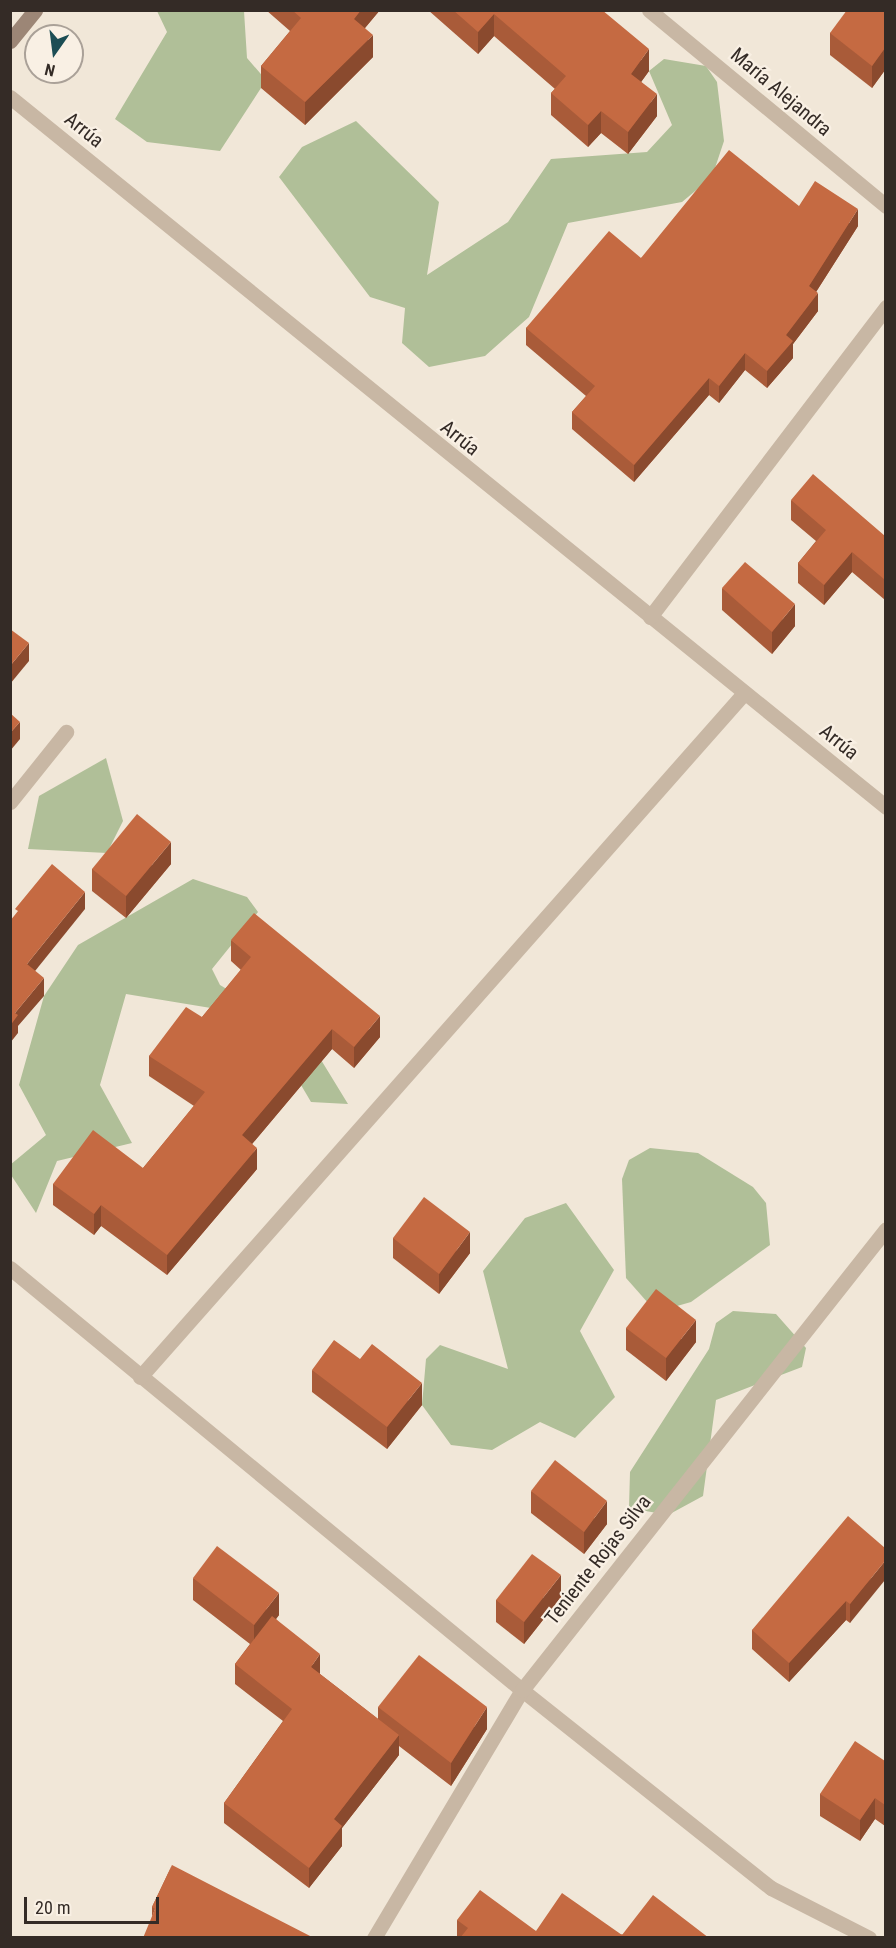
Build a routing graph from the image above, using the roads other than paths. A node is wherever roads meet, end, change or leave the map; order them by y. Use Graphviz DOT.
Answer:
graph roads {
  1 [pos="35,10"];
  2 [pos="650,10"];
  3 [pos="10,41"];
  4 [pos="10,97"];
  5 [pos="885,207"];
  6 [pos="885,307"];
  7 [pos="650,616"];
  8 [pos="744,693"];
  9 [pos="66,732"];
  10 [pos="10,802"];
  11 [pos="885,807"];
  12 [pos="885,1229"];
  13 [pos="10,1268"];
  14 [pos="140,1377"];
  15 [pos="522,1690"];
  16 [pos="374,1938"];
  17 [pos="869,1938"];
  1 -- 3 [label="main road"];
  2 -- 5 [label="street, María Alejandra"];
  4 -- 7 [label="street, Arrúa"];
  6 -- 7 [label="street"];
  7 -- 8 [label="street, Arrúa"];
  8 -- 11 [label="street, Arrúa"];
  8 -- 14 [label="street"];
  9 -- 10 [label="street"];
  12 -- 15 [label="street, Teniente Rojas Silva"];
  13 -- 14 [label="street"];
  14 -- 15 [label="street"];
  15 -- 16 [label="street, Teniente Rojas Silva"];
  15 -- 17 [label="street"];
}
